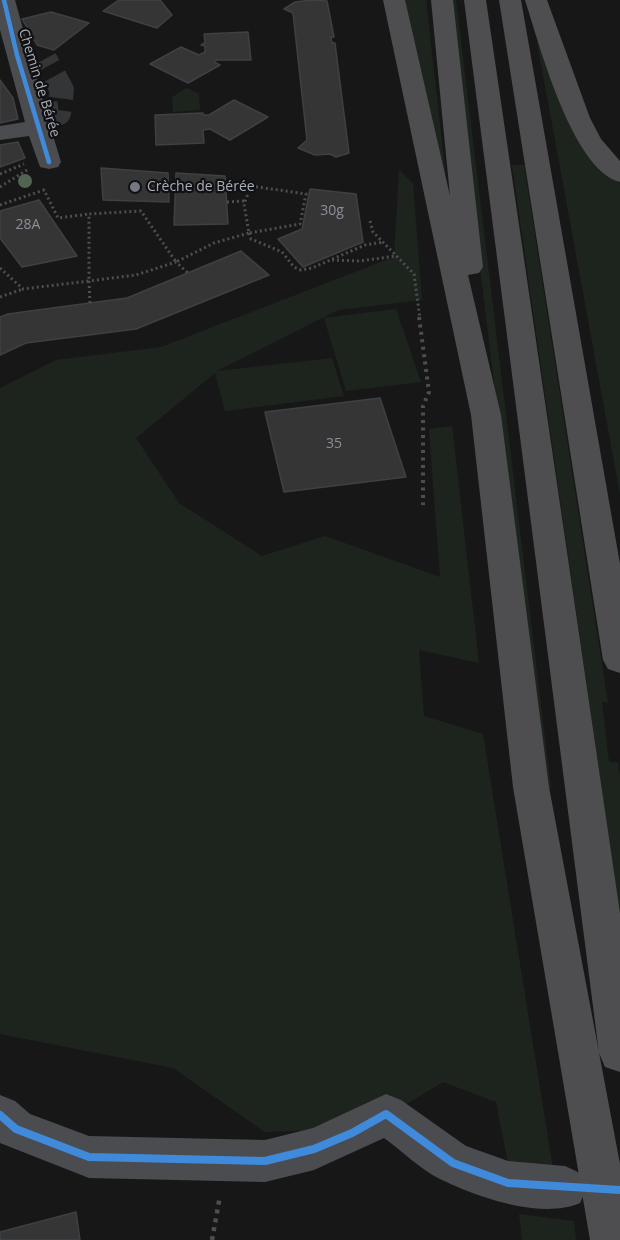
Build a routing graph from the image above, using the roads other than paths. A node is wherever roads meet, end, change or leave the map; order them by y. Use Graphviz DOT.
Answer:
graph roads {
  1 [pos="394,0"];
  2 [pos="442,0"];
  3 [pos="475,0"];
  4 [pos="510,0"];
  5 [pos="536,0"];
  6 [pos="3,9"];
  7 [pos="41,127"];
  8 [pos="0,133"];
  9 [pos="49,162"];
  10 [pos="620,175"];
  11 [pos="486,415"];
  12 [pos="620,660"];
  13 [pos="620,1053"];
  14 [pos="0,1115"];
  15 [pos="565,1188"];
  16 [pos="612,1240"];
  1 -- 11 [label="highway"];
  2 -- 11 [label="highway"];
  3 -- 13 [label="highway"];
  4 -- 12 [label="highway"];
  5 -- 10 [label="highway"];
  6 -- 7 [label="street, Chemin de Bérée"];
  7 -- 8 [label="street, Chemin de Bérée"];
  7 -- 9 [label="street, Chemin de Bérée"];
  11 -- 16 [label="highway"];
  14 -- 15 [label="street"];
}
